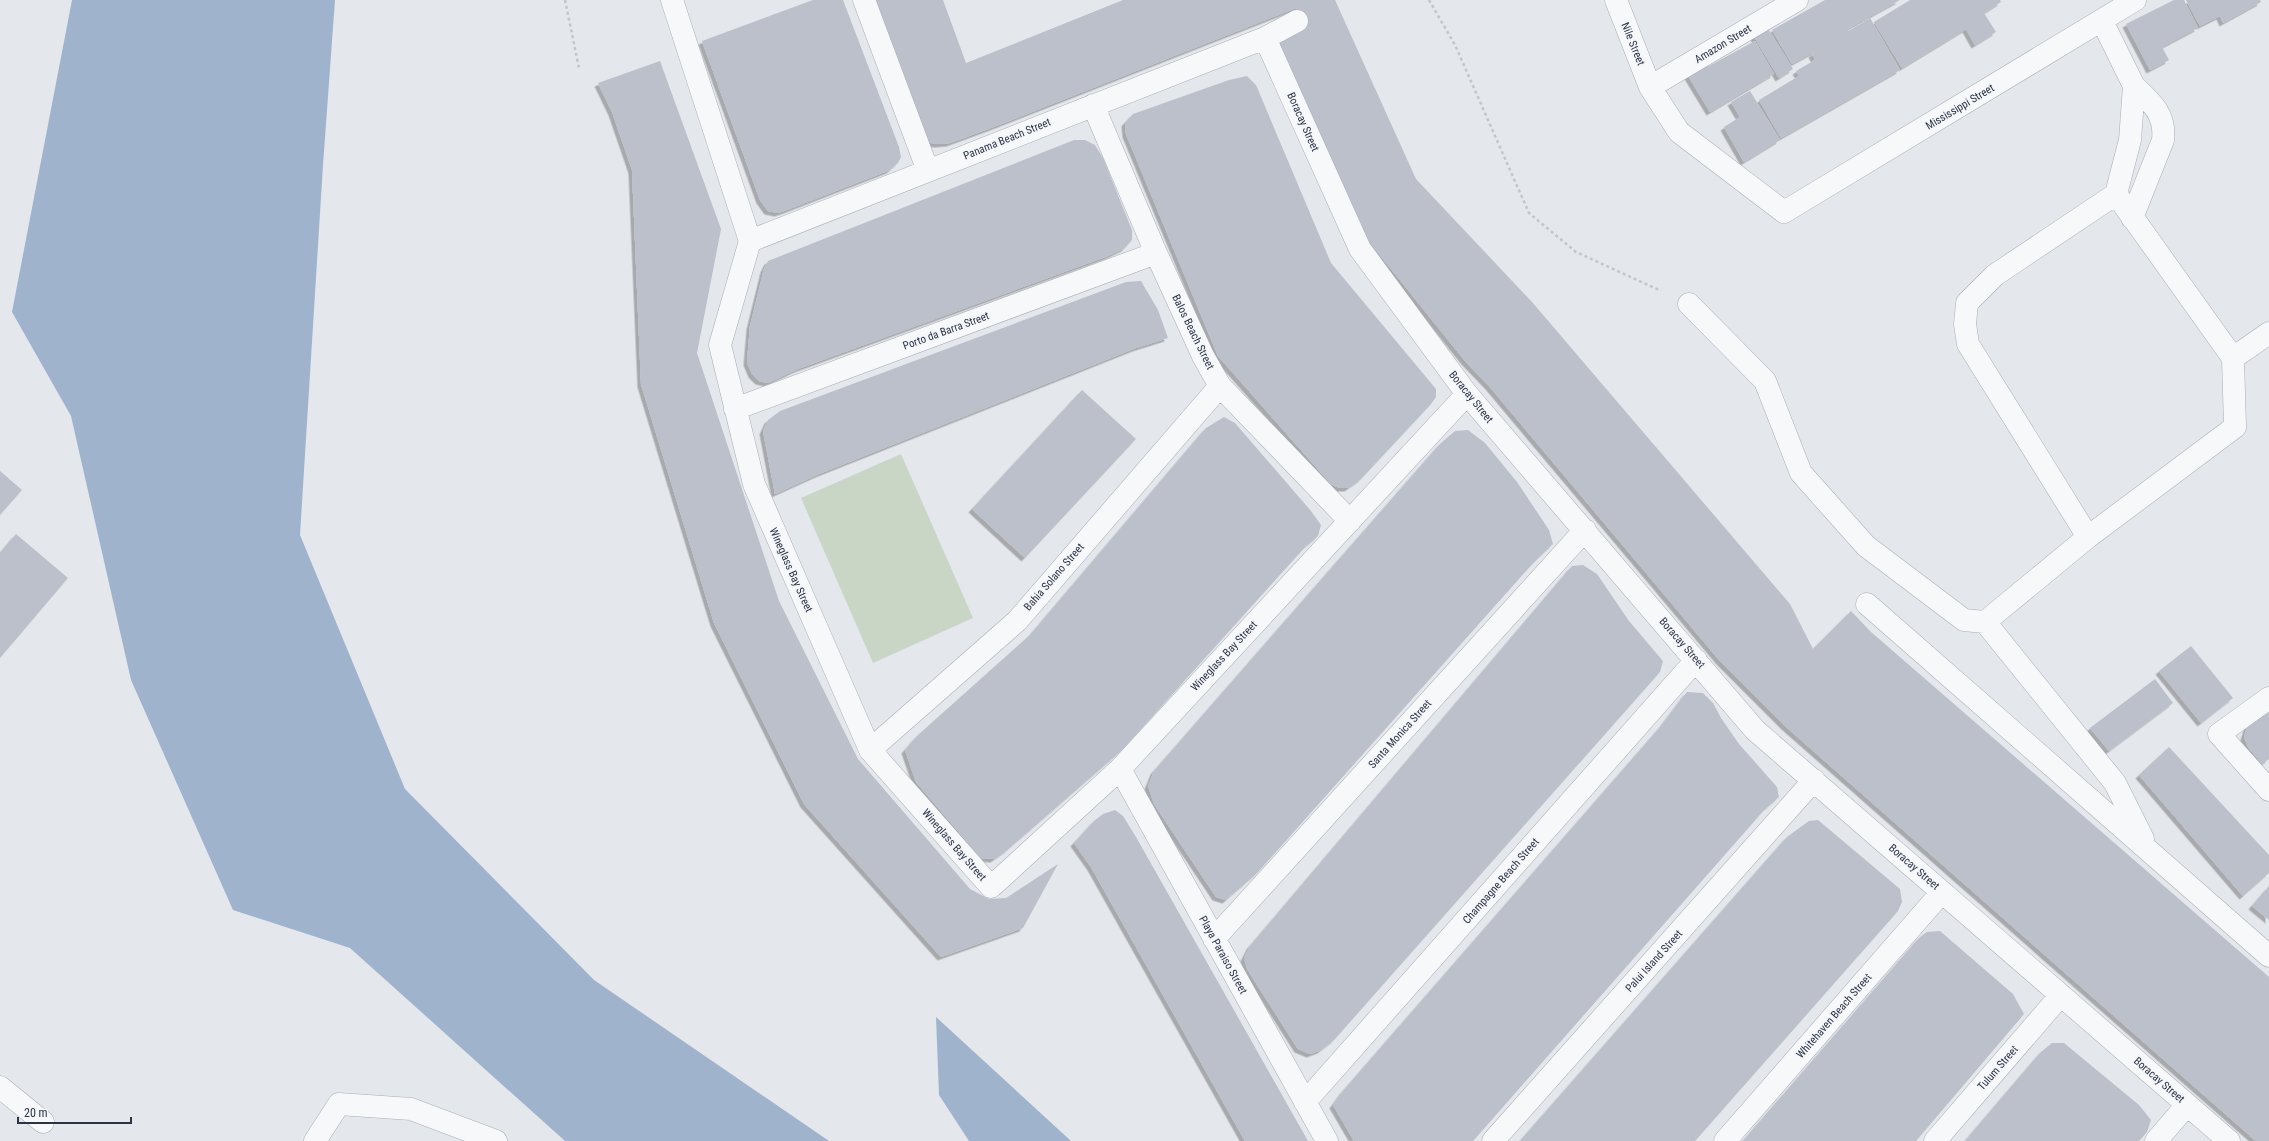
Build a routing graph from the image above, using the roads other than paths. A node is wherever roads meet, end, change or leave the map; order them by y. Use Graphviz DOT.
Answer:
graph roads {
  1 [pos="672,0"];
  2 [pos="864,0"];
  3 [pos="1616,0"];
  4 [pos="1797,0"];
  5 [pos="2135,0"];
  6 [pos="1297,21"];
  7 [pos="2102,21"];
  8 [pos="1265,38"];
  9 [pos="2134,86"];
  10 [pos="1650,87"];
  11 [pos="1093,105"];
  12 [pos="928,171"];
  13 [pos="2116,194"];
  14 [pos="1784,212"];
  15 [pos="2132,218"];
  16 [pos="750,241"];
  17 [pos="1156,252"];
  18 [pos="1689,304"];
  19 [pos="2269,333"];
  20 [pos="2233,358"];
  21 [pos="1220,386"];
  22 [pos="1468,394"];
  23 [pos="735,409"];
  24 [pos="1350,521"];
  25 [pos="1585,530"];
  26 [pos="2088,538"];
  27 [pos="1867,604"];
  28 [pos="1985,622"];
  29 [pos="1696,660"];
  30 [pos="2269,698"];
  31 [pos="870,750"];
  32 [pos="1120,769"];
  33 [pos="1814,780"];
  34 [pos="2269,790"];
  35 [pos="2148,849"];
  36 [pos="1942,892"];
  37 [pos="1214,939"];
  38 [pos="2269,956"];
  39 [pos="2061,995"];
  40 [pos="0,1087"];
  41 [pos="1305,1102"];
  42 [pos="2187,1105"];
  43 [pos="43,1122"];
  44 [pos="315,1141"];
  45 [pos="496,1141"];
  46 [pos="1327,1141"];
  47 [pos="1493,1141"];
  48 [pos="1725,1141"];
  49 [pos="1935,1141"];
  50 [pos="2156,1141"];
  51 [pos="2229,1141"];
  1 -- 16 [label="street"];
  2 -- 12 [label="street"];
  3 -- 10 [label="street, Nile Street"];
  4 -- 10 [label="street, Amazon Street"];
  5 -- 7 [label="street, Mississippi Street"];
  6 -- 8 [label="street, Panama Beach Street"];
  7 -- 9 [label="street"];
  7 -- 14 [label="street, Mississippi Street"];
  8 -- 11 [label="street, Panama Beach Street"];
  8 -- 22 [label="street, Boracay Street"];
  9 -- 13 [label="street"];
  9 -- 15 [label="street"];
  10 -- 14 [label="street, Nile Street"];
  11 -- 12 [label="street, Panama Beach Street"];
  11 -- 17 [label="street, Balos Beach Street"];
  12 -- 16 [label="street, Panama Beach Street"];
  13 -- 15 [label="street"];
  13 -- 26 [label="street"];
  15 -- 20 [label="street"];
  16 -- 23 [label="street, Wineglass Bay Street"];
  17 -- 21 [label="street, Balos Beach Street"];
  17 -- 23 [label="street, Porto da Barra Street"];
  18 -- 28 [label="street"];
  19 -- 20 [label="street"];
  20 -- 26 [label="street"];
  21 -- 24 [label="street, Balos Beach Street"];
  21 -- 31 [label="street, Bahia Solano Street"];
  22 -- 24 [label="street, Wineglass Bay Street"];
  22 -- 25 [label="street, Boracay Street"];
  23 -- 31 [label="street, Wineglass Bay Street"];
  24 -- 32 [label="street, Wineglass Bay Street"];
  25 -- 29 [label="street, Boracay Street"];
  25 -- 37 [label="street, Santa Monica Street"];
  26 -- 28 [label="street"];
  27 -- 35 [label="street"];
  28 -- 35 [label="street"];
  29 -- 33 [label="street, Boracay Street"];
  29 -- 41 [label="street, Champagne Beach Street"];
  30 -- 34 [label="street"];
  31 -- 32 [label="street, Wineglass Bay Street"];
  32 -- 37 [label="street, Playa Paraiso Street"];
  33 -- 36 [label="street, Boracay Street"];
  33 -- 47 [label="street, Palui Island Street"];
  35 -- 38 [label="street"];
  36 -- 39 [label="street, Boracay Street"];
  36 -- 48 [label="street, Whitehaven Beach Street"];
  37 -- 41 [label="street, Playa Paraiso Street"];
  39 -- 42 [label="street, Boracay Street"];
  39 -- 49 [label="street, Tulum Street"];
  40 -- 43 [label="street"];
  41 -- 46 [label="street, Playa Paraiso Street"];
  42 -- 50 [label="street"];
  42 -- 51 [label="street, Boracay Street"];
  44 -- 45 [label="street"];
}
